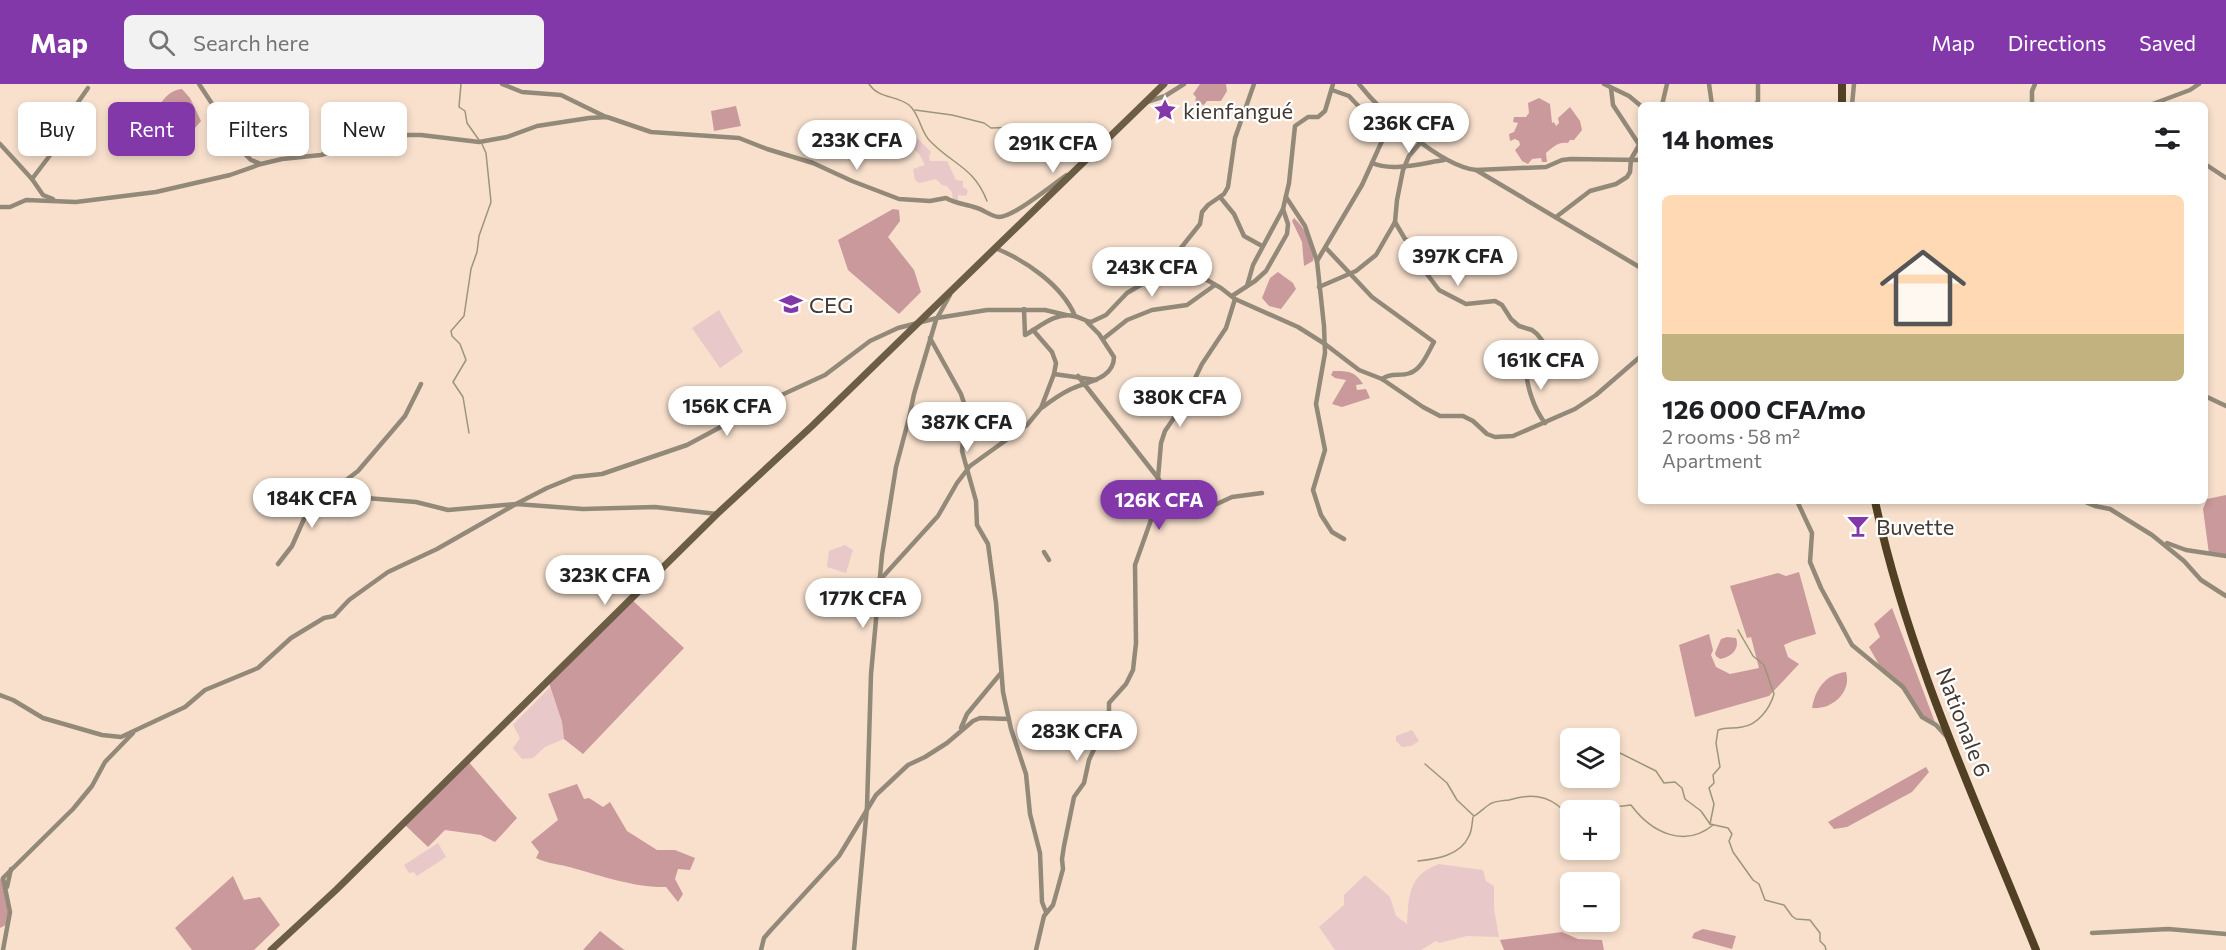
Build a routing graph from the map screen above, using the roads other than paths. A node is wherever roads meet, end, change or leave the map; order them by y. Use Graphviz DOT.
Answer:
graph roads {
  1 [pos="199,84"];
  2 [pos="502,84"];
  3 [pos="1164,84"];
  4 [pos="1184,84"];
  5 [pos="1254,84"];
  6 [pos="1359,84"];
  7 [pos="1604,84"];
  8 [pos="1667,84"];
  9 [pos="1709,84"];
  10 [pos="1758,84"];
  11 [pos="1842,84"];
  12 [pos="1854,84"];
  13 [pos="2035,84"];
  14 [pos="2199,84"];
  15 [pos="1332,87"];
  16 [pos="88,88"];
  17 [pos="1611,88"];
  18 [pos="1663,102"];
  19 [pos="1712,102"];
  20 [pos="1758,102"];
  21 [pos="1842,102"];
  22 [pos="1852,102"];
  23 [pos="2032,102"];
  24 [pos="2158,102"];
  25 [pos="1145,103"];
  26 [pos="1638,104"];
  27 [pos="1377,108"];
  28 [pos="607,117"];
  29 [pos="1400,124"];
  30 [pos="1382,141"];
  31 [pos="1638,141"];
  32 [pos="1420,142"];
  33 [pos="0,144"];
  34 [pos="1638,149"];
  35 [pos="1631,159"];
  36 [pos="1444,160"];
  37 [pos="1638,160"];
  38 [pos="1372,162"];
  39 [pos="261,164"];
  40 [pos="1406,165"];
  41 [pos="2208,166"];
  42 [pos="1076,168"];
  43 [pos="1476,170"];
  44 [pos="2226,178"];
  45 [pos="32,179"];
  46 [pos="1220,197"];
  47 [pos="1286,197"];
  48 [pos="58,201"];
  49 [pos="0,207"];
  50 [pos="1283,209"];
  51 [pos="1556,217"];
  52 [pos="1395,222"];
  53 [pos="1262,246"];
  54 [pos="995,248"];
  55 [pos="1326,248"];
  56 [pos="1175,256"];
  57 [pos="1317,261"];
  58 [pos="1638,266"];
  59 [pos="1350,273"];
  60 [pos="959,282"];
  61 [pos="1215,285"];
  62 [pos="1247,286"];
  63 [pos="1319,287"];
  64 [pos="1233,298"];
  65 [pos="1024,309"];
  66 [pos="1066,315"];
  67 [pos="1075,316"];
  68 [pos="937,318"];
  69 [pos="917,322"];
  70 [pos="1088,322"];
  71 [pos="1033,330"];
  72 [pos="930,339"];
  73 [pos="1103,339"];
  74 [pos="1325,344"];
  75 [pos="1638,359"];
  76 [pos="1054,374"];
  77 [pos="1078,376"];
  78 [pos="1382,379"];
  79 [pos="1093,381"];
  80 [pos="421,384"];
  81 [pos="1084,384"];
  82 [pos="1090,393"];
  83 [pos="2208,397"];
  84 [pos="2226,406"];
  85 [pos="1041,408"];
  86 [pos="1545,423"];
  87 [pos="966,470"];
  88 [pos="1158,478"];
  89 [pos="333,489"];
  90 [pos="1262,493"];
  91 [pos="516,504"];
  92 [pos="1798,504"];
  93 [pos="1876,504"];
  94 [pos="2090,504"];
  95 [pos="1178,508"];
  96 [pos="717,514"];
  97 [pos="1151,520"];
  98 [pos="1344,539"];
  99 [pos="2161,541"];
  100 [pos="1044,552"];
  101 [pos="2226,556"];
  102 [pos="1048,560"];
  103 [pos="278,564"];
  104 [pos="879,581"];
  105 [pos="2226,596"];
  106 [pos="1001,673"];
  107 [pos="0,695"];
  108 [pos="1009,719"];
  109 [pos="137,730"];
  110 [pos="960,731"];
  111 [pos="1953,743"];
  112 [pos="867,807"];
  113 [pos="1046,912"];
  114 [pos="2092,933"];
  115 [pos="2226,934"];
  116 [pos="3,950"];
  117 [pos="272,950"];
  118 [pos="760,950"];
  119 [pos="854,950"];
  120 [pos="1036,950"];
  121 [pos="2036,950"];
  1 -- 39 [label="street"];
  2 -- 28 [label="street"];
  3 -- 25 [label="main road"];
  4 -- 25 [label="street"];
  5 -- 46 [label="street"];
  6 -- 27 [label="street"];
  7 -- 17 [label="street"];
  8 -- 18 [label="street"];
  9 -- 19 [label="street"];
  10 -- 20 [label="street"];
  11 -- 21 [label="main road"];
  12 -- 22 [label="street"];
  13 -- 23 [label="street"];
  14 -- 24 [label="street"];
  15 -- 27 [label="street"];
  15 -- 47 [label="street"];
  16 -- 45 [label="street"];
  17 -- 26 [label="street"];
  17 -- 31 [label="street"];
  25 -- 42 [label="main road"];
  27 -- 29 [label="street"];
  27 -- 30 [label="street"];
  28 -- 39 [label="street"];
  28 -- 42 [label="street"];
  29 -- 30 [label="street"];
  29 -- 32 [label="street"];
  30 -- 38 [label="street"];
  32 -- 36 [label="street"];
  32 -- 40 [label="street"];
  33 -- 45 [label="street"];
  34 -- 35 [label="street"];
  35 -- 37 [label="street"];
  35 -- 43 [label="street"];
  35 -- 51 [label="street"];
  36 -- 40 [label="street"];
  36 -- 43 [label="street"];
  38 -- 40 [label="street"];
  38 -- 55 [label="street"];
  39 -- 48 [label="street"];
  40 -- 52 [label="street"];
  41 -- 44 [label="street"];
  42 -- 54 [label="main road"];
  43 -- 51 [label="street"];
  45 -- 48 [label="street"];
  46 -- 53 [label="street"];
  46 -- 56 [label="street"];
  47 -- 50 [label="street"];
  47 -- 57 [label="street"];
  48 -- 49 [label="street"];
  50 -- 53 [label="street"];
  50 -- 62 [label="street"];
  51 -- 58 [label="street"];
  52 -- 59 [label="street"];
  52 -- 86 [label="street"];
  53 -- 62 [label="street"];
  54 -- 60 [label="main road"];
  54 -- 67 [label="street"];
  55 -- 57 [label="street"];
  55 -- 59 [label="street"];
  56 -- 61 [label="street"];
  56 -- 70 [label="street"];
  57 -- 63 [label="street"];
  59 -- 63 [label="street"];
  59 -- 78 [label="street"];
  60 -- 68 [label="street"];
  60 -- 69 [label="main road"];
  61 -- 64 [label="street"];
  61 -- 73 [label="street"];
  62 -- 64 [label="street"];
  63 -- 74 [label="street"];
  64 -- 74 [label="street"];
  64 -- 88 [label="street"];
  65 -- 66 [label="street"];
  65 -- 68 [label="street"];
  65 -- 71 [label="street"];
  66 -- 67 [label="street"];
  66 -- 71 [label="street"];
  67 -- 70 [label="street"];
  68 -- 69 [label="street"];
  68 -- 72 [label="street"];
  69 -- 91 [label="street"];
  69 -- 96 [label="main road"];
  70 -- 73 [label="street"];
  71 -- 76 [label="street"];
  72 -- 87 [label="street"];
  72 -- 104 [label="street"];
  73 -- 79 [label="street"];
  74 -- 78 [label="street"];
  74 -- 98 [label="street"];
  75 -- 86 [label="street"];
  76 -- 77 [label="street"];
  76 -- 85 [label="street"];
  77 -- 79 [label="street"];
  77 -- 81 [label="street"];
  78 -- 86 [label="street"];
  79 -- 81 [label="street"];
  79 -- 82 [label="street"];
  80 -- 89 [label="street"];
  81 -- 82 [label="street"];
  81 -- 85 [label="street"];
  82 -- 88 [label="street"];
  83 -- 84 [label="street"];
  85 -- 87 [label="street"];
  87 -- 104 [label="street"];
  87 -- 106 [label="street"];
  88 -- 95 [label="street"];
  88 -- 97 [label="street"];
  89 -- 91 [label="street"];
  89 -- 103 [label="street"];
  90 -- 95 [label="street"];
  91 -- 96 [label="street"];
  91 -- 109 [label="street"];
  92 -- 111 [label="street"];
  93 -- 111 [label="main road, Nationale 6"];
  94 -- 99 [label="street"];
  95 -- 97 [label="street"];
  96 -- 117 [label="main road"];
  97 -- 113 [label="street"];
  99 -- 101 [label="street"];
  99 -- 105 [label="street"];
  100 -- 102 [label="street"];
  104 -- 112 [label="street"];
  106 -- 108 [label="street"];
  106 -- 110 [label="street"];
  107 -- 109 [label="street"];
  108 -- 110 [label="street"];
  108 -- 113 [label="street"];
  109 -- 116 [label="street"];
  110 -- 112 [label="street"];
  111 -- 121 [label="main road, Nationale 6"];
  112 -- 118 [label="street"];
  112 -- 119 [label="street"];
  113 -- 120 [label="street"];
  114 -- 115 [label="street"];
}
